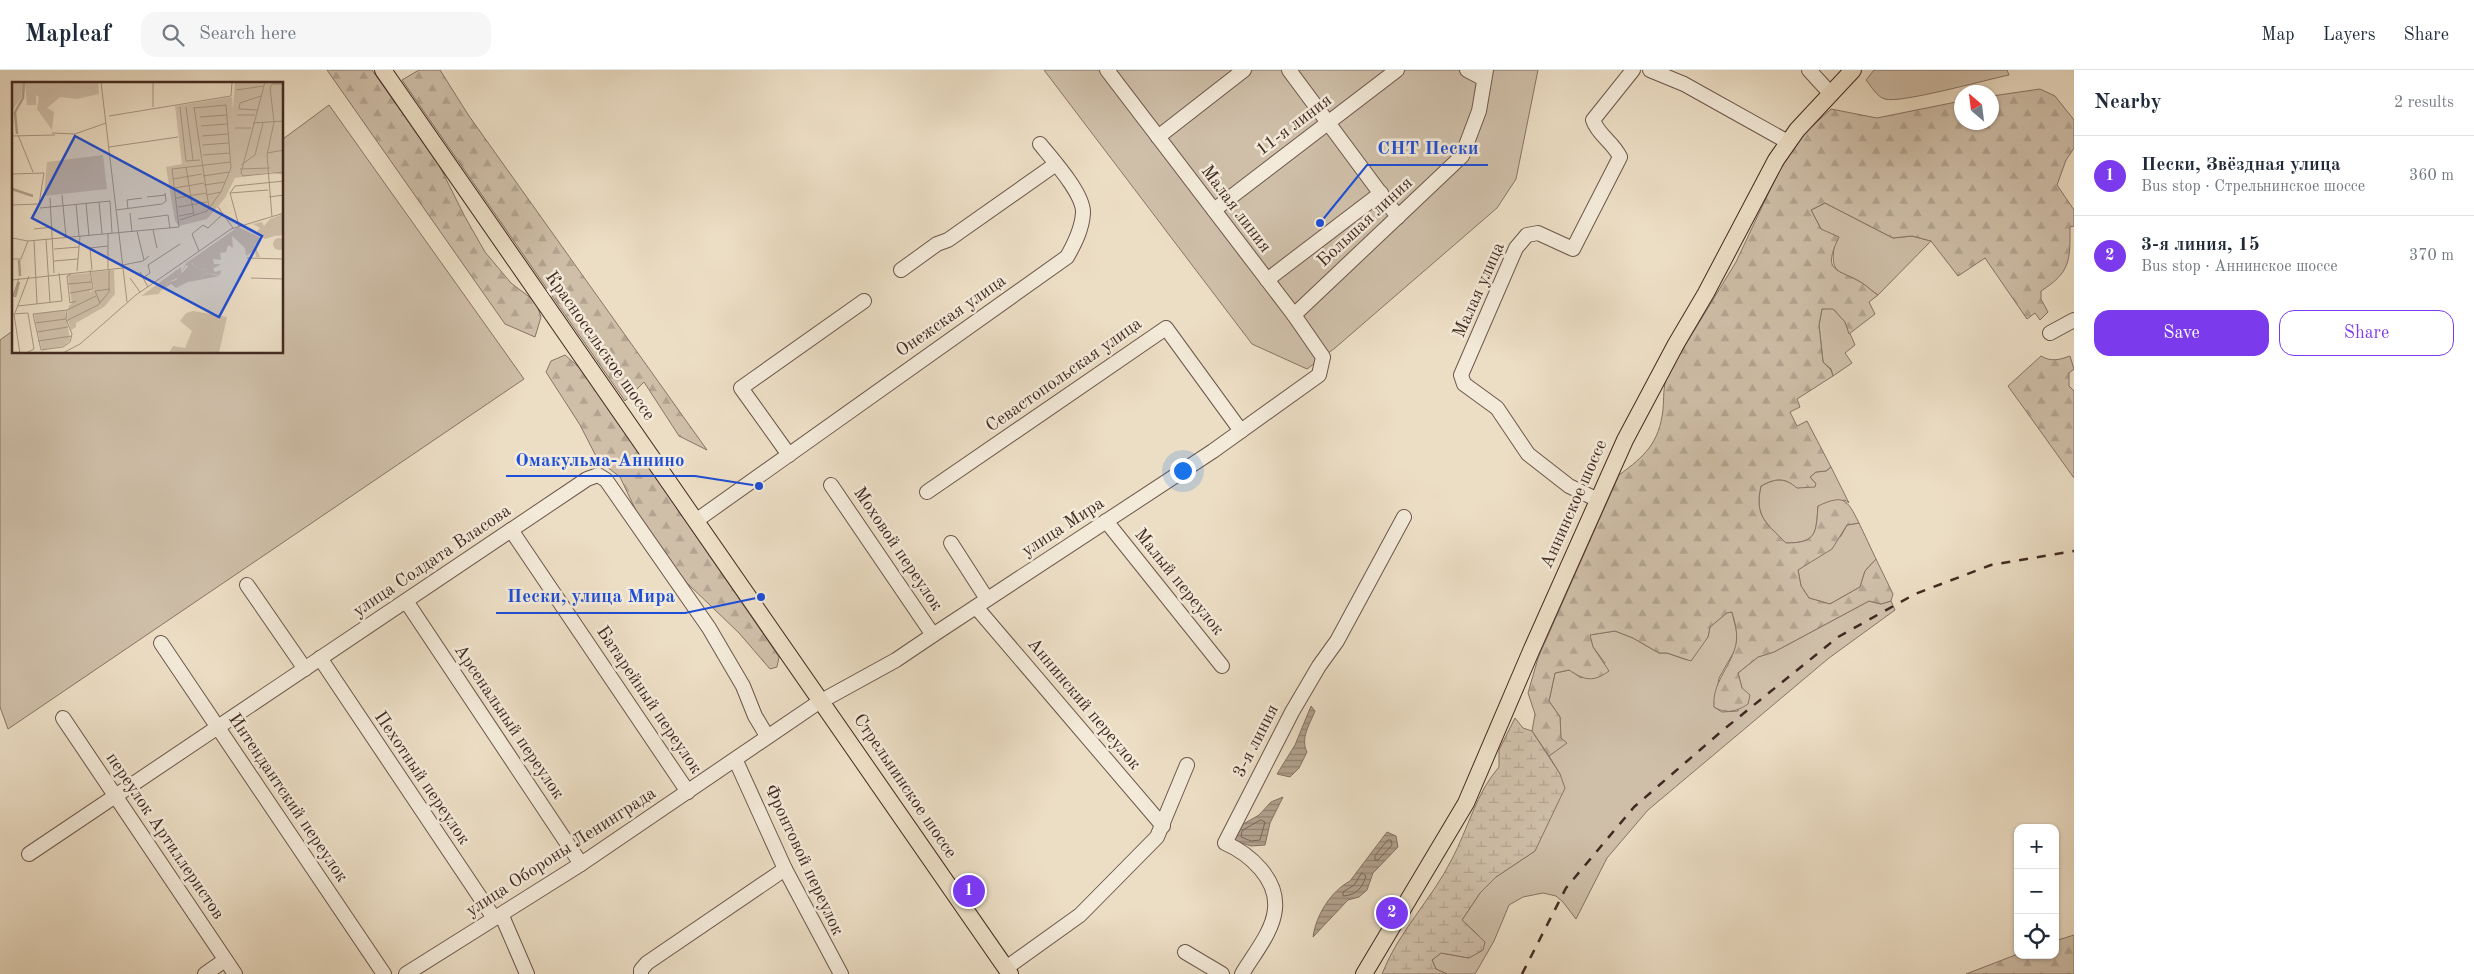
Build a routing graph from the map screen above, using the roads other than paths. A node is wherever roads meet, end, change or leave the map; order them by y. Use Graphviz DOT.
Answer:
graph roads {
  1 [pos="383,70"];
  2 [pos="1107,70"];
  3 [pos="1244,70"];
  4 [pos="1289,70"];
  5 [pos="1397,70"];
  6 [pos="1467,70"];
  7 [pos="1633,70"];
  8 [pos="1650,70"];
  9 [pos="1810,70"];
  10 [pos="1853,70"];
  11 [pos="1485,74"];
  12 [pos="1830,93"];
  13 [pos="1328,122"];
  14 [pos="1158,137"];
  15 [pos="1788,142"];
  16 [pos="1040,144"];
  17 [pos="1056,164"];
  18 [pos="1381,193"];
  19 [pos="1214,210"];
  20 [pos="1398,216"];
  21 [pos="901,270"];
  22 [pos="1267,280"];
  23 [pos="864,301"];
  24 [pos="1294,316"];
  25 [pos="2074,320"];
  26 [pos="2050,333"];
  27 [pos="1319,375"];
  28 [pos="1241,431"];
  29 [pos="789,455"];
  30 [pos="831,484"];
  31 [pos="927,492"];
  32 [pos="1598,500"];
  33 [pos="1404,517"];
  34 [pos="697,520"];
  35 [pos="1106,521"];
  36 [pos="512,530"];
  37 [pos="951,543"];
  38 [pos="247,585"];
  39 [pos="406,601"];
  40 [pos="982,603"];
  41 [pos="933,635"];
  42 [pos="161,644"];
  43 [pos="320,658"];
  44 [pos="1222,666"];
  45 [pos="305,669"];
  46 [pos="820,698"];
  47 [pos="63,718"];
  48 [pos="218,729"];
  49 [pos="767,736"];
  50 [pos="736,761"];
  51 [pos="1187,765"];
  52 [pos="688,792"];
  53 [pos="116,797"];
  54 [pos="1163,826"];
  55 [pos="29,854"];
  56 [pos="580,864"];
  57 [pos="785,869"];
  58 [pos="498,917"];
  59 [pos="1185,952"];
  60 [pos="226,960"];
  61 [pos="1008,971"];
  62 [pos="205,974"];
  63 [pos="235,974"];
  64 [pos="384,974"];
  65 [pos="406,974"];
  66 [pos="527,974"];
  67 [pos="641,974"];
  68 [pos="841,974"];
  69 [pos="1222,974"];
  70 [pos="1242,974"];
  71 [pos="1364,974"];
  1 -- 34 [label="main road, Красносельское шоссе"];
  2 -- 14 [label="street, Малая линия"];
  3 -- 14 [label="street"];
  4 -- 13 [label="street"];
  5 -- 13 [label="street, 11-я линия"];
  6 -- 11 [label="street"];
  7 -- 32 [label="street, Малая улица"];
  8 -- 15 [label="street"];
  9 -- 12 [label="street"];
  10 -- 12 [label="main road, Аннинское шоссе"];
  11 -- 20 [label="street, Большая линия"];
  12 -- 15 [label="main road, Аннинское шоссе"];
  13 -- 18 [label="street"];
  13 -- 19 [label="street, 11-я линия"];
  14 -- 19 [label="street, Малая линия"];
  15 -- 32 [label="main road, Аннинское шоссе"];
  16 -- 17 [label="street, Онежская улица"];
  17 -- 21 [label="street"];
  17 -- 29 [label="street, Онежская улица"];
  18 -- 20 [label="street"];
  18 -- 22 [label="street"];
  19 -- 22 [label="street, Малая линия"];
  20 -- 24 [label="street, Большая линия"];
  22 -- 24 [label="street, Малая линия"];
  23 -- 29 [label="street"];
  24 -- 27 [label="street, Малая линия"];
  25 -- 26 [label="street"];
  27 -- 28 [label="street, улица Мира"];
  28 -- 31 [label="street, Севастопольская улица"];
  28 -- 35 [label="street, улица Мира"];
  29 -- 34 [label="street, Онежская улица"];
  30 -- 41 [label="street, Моховой переулок"];
  32 -- 71 [label="main road, Аннинское шоссе"];
  33 -- 70 [label="street, 3-я линия"];
  34 -- 46 [label="main road, Красносельское шоссе"];
  35 -- 40 [label="street, улица Мира"];
  35 -- 44 [label="street, Малый переулок"];
  36 -- 39 [label="street, улица Солдата Власова"];
  36 -- 49 [label="street, улица Солдата Власова"];
  36 -- 52 [label="street, Батарейный переулок"];
  37 -- 40 [label="street, Аннинский переулок"];
  38 -- 45 [label="street"];
  39 -- 43 [label="street, улица Солдата Власова"];
  39 -- 56 [label="street, Арсенальный переулок"];
  40 -- 41 [label="street, улица Мира"];
  40 -- 54 [label="street, Аннинский переулок"];
  41 -- 46 [label="street, улица Мира"];
  42 -- 48 [label="street, Интендантский переулок"];
  43 -- 45 [label="street, улица Солдата Власова"];
  43 -- 58 [label="street, Пехотный переулок"];
  45 -- 48 [label="street, улица Солдата Власова"];
  46 -- 49 [label="street, улица Мира"];
  46 -- 61 [label="main road, Стрельнинское шоссе"];
  47 -- 53 [label="street, переулок Артиллеристов"];
  48 -- 53 [label="street, улица Солдата Власова"];
  48 -- 64 [label="street, Интендантский переулок"];
  49 -- 50 [label="street, улица Обороны Ленинграда"];
  50 -- 52 [label="street, улица Обороны Ленинграда"];
  50 -- 57 [label="street, Фронтовой переулок"];
  51 -- 54 [label="street"];
  52 -- 56 [label="street, улица Обороны Ленинграда"];
  53 -- 55 [label="street, улица Солдата Власова"];
  53 -- 60 [label="street, переулок Артиллеристов"];
  54 -- 61 [label="street"];
  56 -- 58 [label="street, улица Обороны Ленинграда"];
  57 -- 67 [label="street"];
  57 -- 68 [label="street, Фронтовой переулок"];
  58 -- 65 [label="street, улица Обороны Ленинграда"];
  58 -- 66 [label="street, Пехотный переулок"];
  59 -- 69 [label="street"];
  60 -- 62 [label="street"];
  60 -- 63 [label="street, переулок Артиллеристов"];
}
